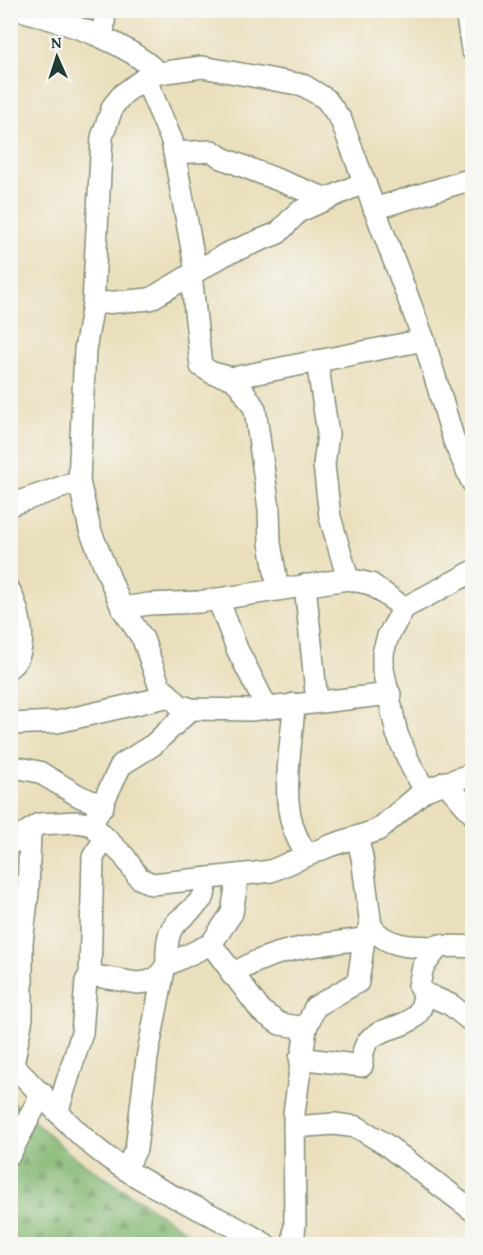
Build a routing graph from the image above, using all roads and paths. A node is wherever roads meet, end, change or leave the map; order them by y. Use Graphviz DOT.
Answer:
graph roads {
  1 [pos="21,10"];
  2 [pos="105,10"];
  3 [pos="466,10"];
  4 [pos="103,36"];
  5 [pos="472,51"];
  6 [pos="152,75"];
  7 [pos="174,153"];
  8 [pos="472,179"];
  9 [pos="365,183"];
  10 [pos="327,199"];
  11 [pos="374,209"];
  12 [pos="194,272"];
  13 [pos="93,304"];
  14 [pos="424,340"];
  15 [pos="317,361"];
  16 [pos="232,378"];
  17 [pos="79,481"];
  18 [pos="472,482"];
  19 [pos="10,504"];
  20 [pos="472,572"];
  21 [pos="348,579"];
  22 [pos="305,585"];
  23 [pos="278,589"];
  24 [pos="10,591"];
  25 [pos="218,599"];
  26 [pos="122,608"];
  27 [pos="404,608"];
  28 [pos="10,667"];
  29 [pos="390,694"];
  30 [pos="170,696"];
  31 [pos="317,702"];
  32 [pos="294,704"];
  33 [pos="267,708"];
  34 [pos="191,709"];
  35 [pos="10,724"];
  36 [pos="10,766"];
  37 [pos="472,774"];
  38 [pos="445,782"];
  39 [pos="425,790"];
  40 [pos="103,806"];
  41 [pos="472,813"];
  42 [pos="30,830"];
  43 [pos="99,832"];
  44 [pos="357,837"];
  45 [pos="10,844"];
  46 [pos="308,855"];
  47 [pos="238,875"];
  48 [pos="207,878"];
  49 [pos="367,933"];
  50 [pos="211,944"];
  51 [pos="440,945"];
  52 [pos="472,947"];
  53 [pos="166,967"];
  54 [pos="90,975"];
  55 [pos="232,975"];
  56 [pos="424,993"];
  57 [pos="472,1022"];
  58 [pos="306,1028"];
  59 [pos="300,1058"];
  60 [pos="12,1064"];
  61 [pos="42,1094"];
  62 [pos="58,1110"];
  63 [pos="294,1127"];
  64 [pos="10,1154"];
  65 [pos="126,1168"];
  66 [pos="472,1210"];
  67 [pos="265,1245"];
  68 [pos="293,1245"];
  1 -- 4 [label="street"];
  2 -- 4 [label="street"];
  3 -- 5 [label="street"];
  4 -- 6 [label="street"];
  6 -- 7 [label="street"];
  6 -- 9 [label="street"];
  6 -- 13 [label="street"];
  7 -- 10 [label="street"];
  7 -- 12 [label="street"];
  8 -- 11 [label="street"];
  9 -- 10 [label="street"];
  9 -- 11 [label="street"];
  10 -- 12 [label="street"];
  11 -- 14 [label="street"];
  12 -- 13 [label="street"];
  12 -- 16 [label="street"];
  13 -- 17 [label="street"];
  14 -- 15 [label="street"];
  14 -- 18 [label="street"];
  15 -- 16 [label="street"];
  15 -- 21 [label="street"];
  16 -- 23 [label="street"];
  17 -- 19 [label="street"];
  17 -- 26 [label="street"];
  20 -- 27 [label="street"];
  21 -- 22 [label="street"];
  21 -- 27 [label="street"];
  22 -- 23 [label="street"];
  22 -- 31 [label="street"];
  23 -- 25 [label="street"];
  24 -- 28 [label="street"];
  25 -- 26 [label="street"];
  25 -- 33 [label="street"];
  26 -- 30 [label="street"];
  27 -- 29 [label="street"];
  29 -- 31 [label="street"];
  29 -- 39 [label="street"];
  30 -- 34 [label="street"];
  30 -- 35 [label="street"];
  31 -- 32 [label="street"];
  32 -- 33 [label="street"];
  32 -- 46 [label="street"];
  33 -- 34 [label="street"];
  34 -- 40 [label="street"];
  36 -- 40 [label="street"];
  37 -- 38 [label="street"];
  38 -- 39 [label="street"];
  38 -- 41 [label="street"];
  39 -- 44 [label="street"];
  40 -- 43 [label="street"];
  42 -- 43 [label="street"];
  42 -- 45 [label="street"];
  42 -- 60 [label="street"];
  43 -- 48 [label="street"];
  43 -- 54 [label="street"];
  44 -- 46 [label="street"];
  44 -- 49 [label="street"];
  46 -- 47 [label="street"];
  47 -- 48 [label="street"];
  47 -- 50 [label="street"];
  48 -- 53 [label="street"];
  49 -- 51 [label="street"];
  49 -- 55 [label="street"];
  49 -- 58 [label="street"];
  50 -- 53 [label="street"];
  50 -- 55 [label="street"];
  51 -- 52 [label="street"];
  51 -- 56 [label="street"];
  53 -- 54 [label="street"];
  53 -- 65 [label="street"];
  54 -- 62 [label="street"];
  55 -- 58 [label="street"];
  56 -- 57 [label="street"];
  56 -- 59 [label="street"];
  58 -- 59 [label="street"];
  59 -- 63 [label="street"];
  60 -- 61 [label="street"];
  61 -- 62 [label="street"];
  61 -- 64 [label="street"];
  62 -- 65 [label="street"];
  63 -- 66 [label="street"];
  63 -- 68 [label="street"];
  65 -- 67 [label="street"];
}
